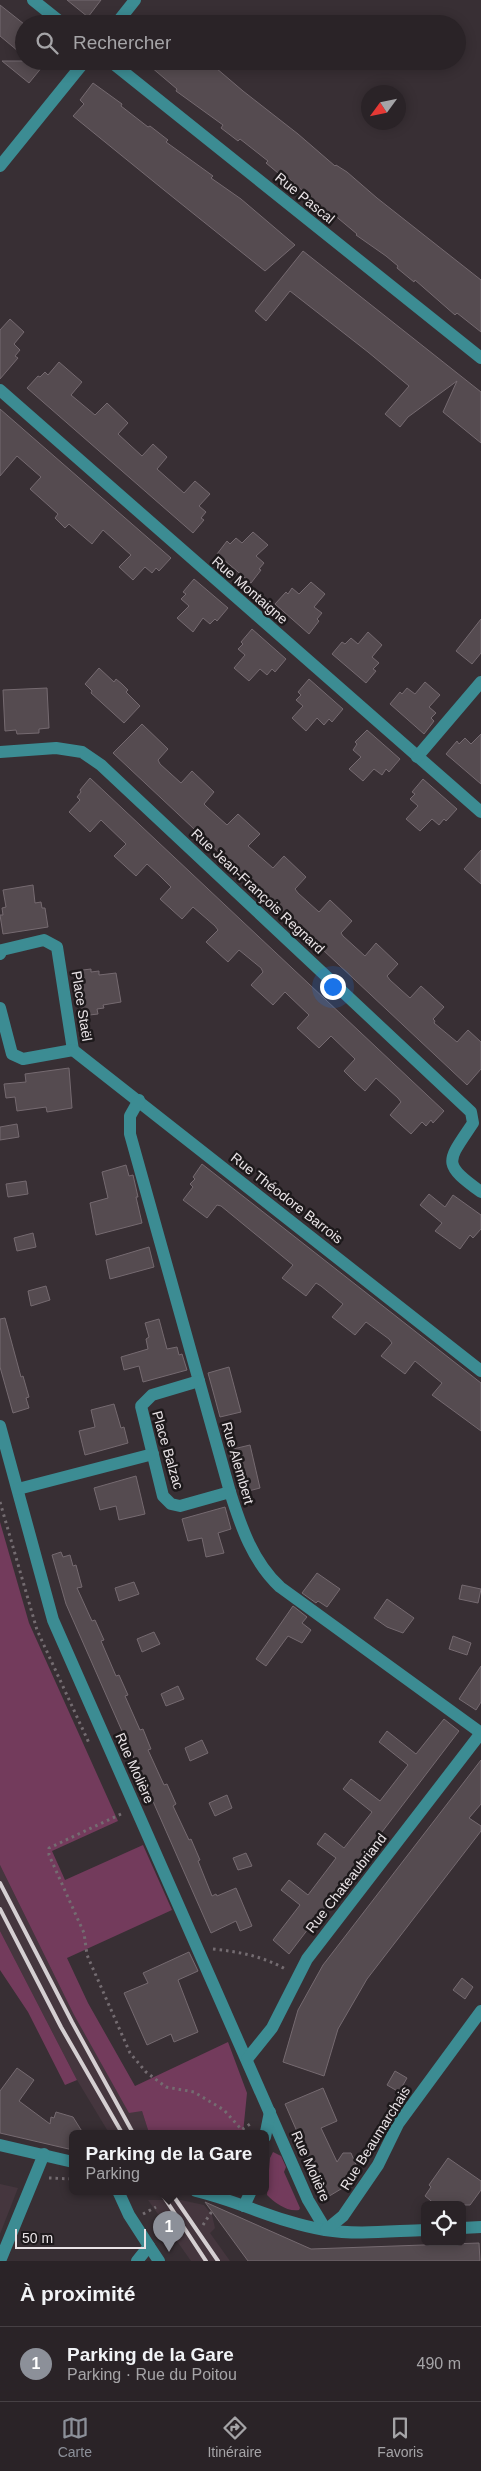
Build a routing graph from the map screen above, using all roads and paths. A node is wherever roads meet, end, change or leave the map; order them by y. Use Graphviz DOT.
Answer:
graph roads {
  1 [pos="33,0"];
  2 [pos="134,0"];
  3 [pos="52,15"];
  4 [pos="123,15"];
  5 [pos="78,70"];
  6 [pos="121,70"];
  7 [pos="0,166"];
  8 [pos="481,358"];
  9 [pos="0,390"];
  10 [pos="481,682"];
  11 [pos="0,752"];
  12 [pos="418,757"];
  13 [pos="481,812"];
  14 [pos="0,954"];
  15 [pos="0,1008"];
  16 [pos="73,1050"];
  17 [pos="140,1100"];
  18 [pos="476,1110"];
  19 [pos="481,1192"];
  20 [pos="481,1371"];
  21 [pos="199,1381"];
  22 [pos="0,1426"];
  23 [pos="153,1454"];
  24 [pos="18,1489"];
  25 [pos="230,1492"];
  26 [pos="481,1733"];
  27 [pos="121,1814"];
  28 [pos="198,1948"];
  29 [pos="297,1975"];
  30 [pos="481,2011"];
  31 [pos="247,2060"];
  32 [pos="270,2112"];
  33 [pos="240,2130"];
  34 [pos="266,2130"];
  35 [pos="0,2145"];
  36 [pos="44,2154"];
  37 [pos="69,2161"];
  38 [pos="120,2195"];
  39 [pos="209,2195"];
  40 [pos="249,2195"];
  41 [pos="244,2206"];
  42 [pos="481,2227"];
  43 [pos="466,2228"];
  44 [pos="326,2230"];
  45 [pos="421,2230"];
  46 [pos="149,2246"];
  47 [pos="0,2261"];
  48 [pos="137,2261"];
  49 [pos="160,2261"];
  1 -- 3 [label="street"];
  2 -- 4 [label="street"];
  5 -- 7 [label="street"];
  6 -- 8 [label="street, Rue Pascal"];
  9 -- 12 [label="street, Rue Montaigne"];
  10 -- 12 [label="street"];
  11 -- 18 [label="street, Rue Jean-François Regnard"];
  12 -- 13 [label="street, Rue Montaigne"];
  14 -- 16 [label="street, Place Staël"];
  15 -- 16 [label="street, Place Staël"];
  16 -- 17 [label="street, Rue Théodore Barrois"];
  17 -- 20 [label="street, Rue Théodore Barrois"];
  17 -- 21 [label="street, Rue Alembert"];
  18 -- 19 [label="street, Rue Jean-François Regnard"];
  21 -- 23 [label="street, Place Balzac"];
  21 -- 25 [label="street, Rue Alembert"];
  22 -- 24 [label="street, Rue Molière"];
  23 -- 24 [label="street"];
  23 -- 25 [label="street, Place Balzac"];
  24 -- 28 [label="street, Rue Molière"];
  25 -- 26 [label="street, Rue Alembert"];
  26 -- 29 [label="street, Rue Chateaubriand"];
  27 -- 33 [label="path"];
  28 -- 29 [label="path"];
  28 -- 31 [label="street, Rue Molière"];
  29 -- 31 [label="street, Rue Chateaubriand"];
  30 -- 44 [label="street, Rue Beaumarchais"];
  31 -- 32 [label="street, Rue Molière"];
  32 -- 34 [label="street"];
  32 -- 44 [label="street, Rue Molière"];
  35 -- 36 [label="street"];
  36 -- 37 [label="street"];
  36 -- 47 [label="street"];
  38 -- 46 [label="street"];
  39 -- 41 [label="street"];
  40 -- 41 [label="street"];
  41 -- 44 [label="street"];
  42 -- 43 [label="street"];
  44 -- 45 [label="street"];
  46 -- 48 [label="street"];
  46 -- 49 [label="street"];
}
